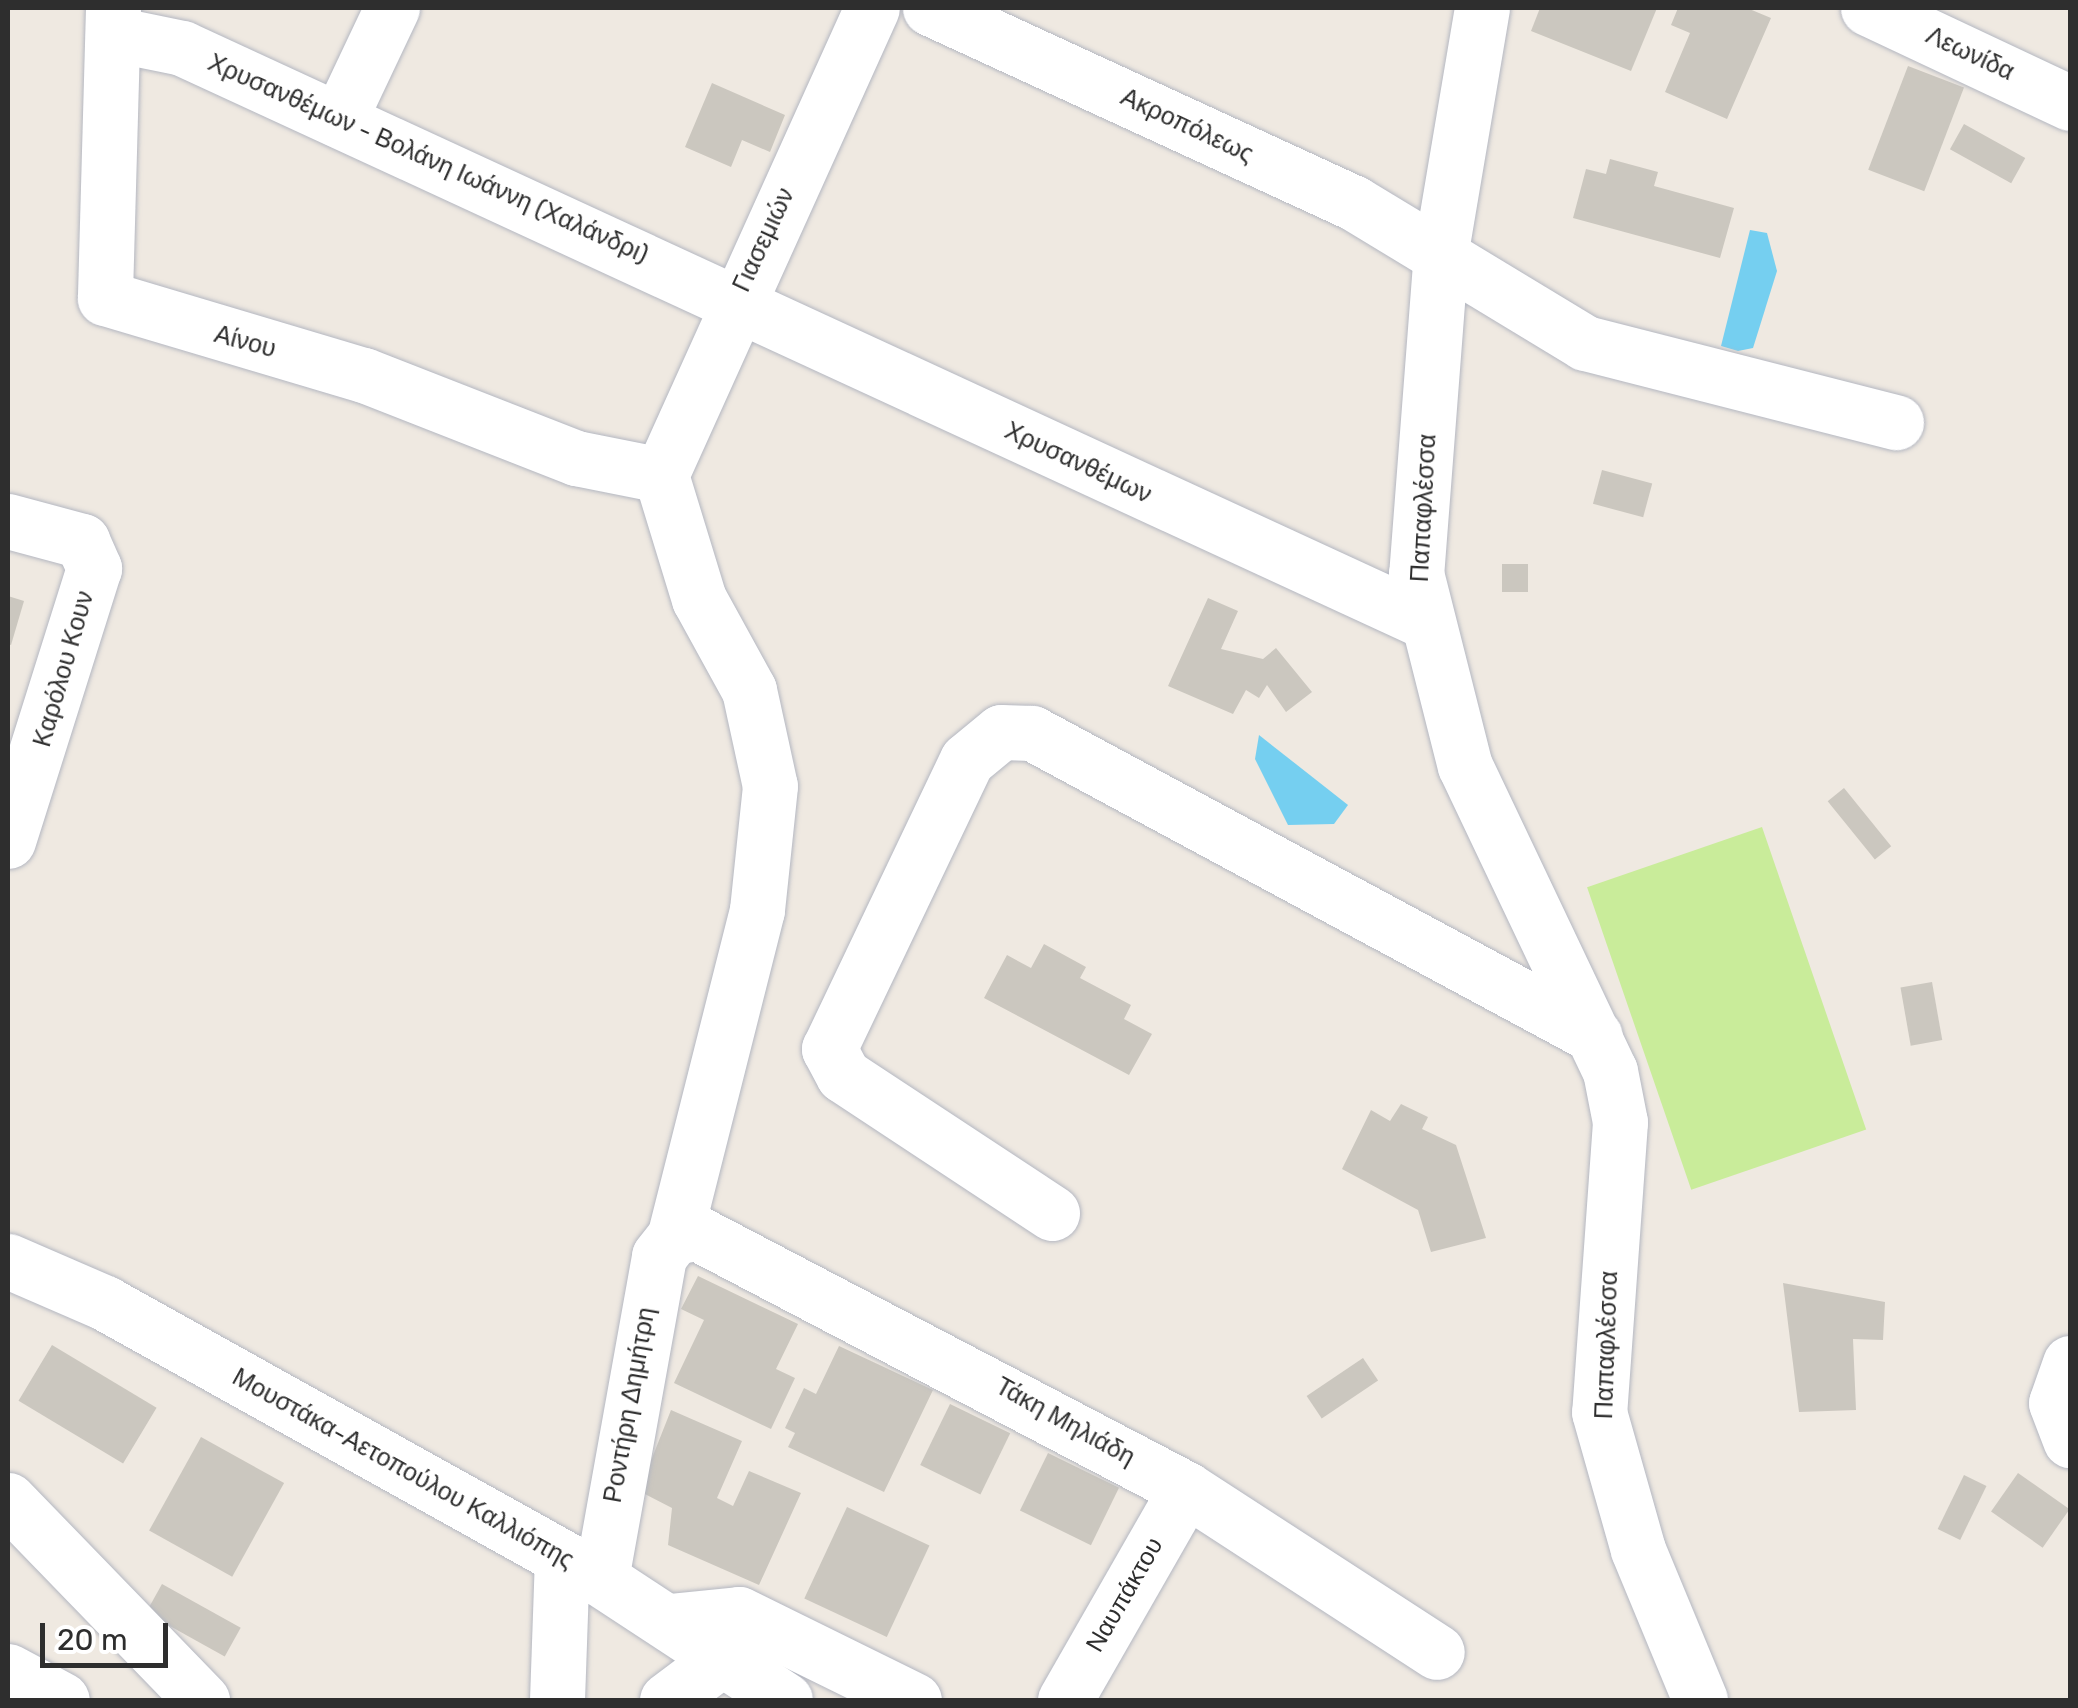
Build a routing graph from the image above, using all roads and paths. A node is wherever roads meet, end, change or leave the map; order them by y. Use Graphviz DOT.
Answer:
graph roads {
  1 [pos="392,8"];
  2 [pos="872,8"];
  3 [pos="930,8"];
  4 [pos="1482,8"];
  5 [pos="1868,8"];
  6 [pos="114,20"];
  7 [pos="2070,104"];
  8 [pos="339,120"];
  9 [pos="1442,251"];
  10 [pos="737,298"];
  11 [pos="1896,422"];
  12 [pos="661,475"];
  13 [pos="8,521"];
  14 [pos="1422,620"];
  15 [pos="8,841"];
  16 [pos="1595,1036"];
  17 [pos="1052,1214"];
  18 [pos="674,1237"];
  19 [pos="8,1261"];
  20 [pos="2070,1363"];
  21 [pos="2070,1440"];
  22 [pos="1186,1489"];
  23 [pos="8,1500"];
  24 [pos="581,1569"];
  25 [pos="668,1621"];
  26 [pos="1438,1652"];
  27 [pos="723,1658"];
  28 [pos="8,1671"];
  29 [pos="62,1700"];
  30 [pos="202,1700"];
  31 [pos="557,1700"];
  32 [pos="668,1700"];
  33 [pos="785,1700"];
  34 [pos="914,1700"];
  35 [pos="1065,1700"];
  36 [pos="1700,1700"];
  1 -- 8 [label="street"];
  2 -- 10 [label="street, Γιασεμιών"];
  3 -- 9 [label="street, Ακροπόλεως"];
  4 -- 9 [label="street, Παπαφλέσσα"];
  5 -- 7 [label="street, Λεωνίδα"];
  6 -- 8 [label="street, Χρυσανθέμων - Βολάνη Ιωάννη (Χαλάνδρι)"];
  6 -- 12 [label="street, Αίνου"];
  8 -- 10 [label="street, Χρυσανθέμων - Βολάνη Ιωάννη (Χαλάνδρι)"];
  9 -- 11 [label="street, Ακροπόλεως"];
  9 -- 14 [label="street, Παπαφλέσσα"];
  10 -- 12 [label="street, Γιασεμιών"];
  10 -- 14 [label="street, Χρυσανθέμων"];
  12 -- 18 [label="street, Ροντήρη Δημήτρη"];
  13 -- 15 [label="street, Καρόλου Κουν"];
  14 -- 16 [label="street, Παπαφλέσσα"];
  16 -- 17 [label="street"];
  16 -- 36 [label="street, Παπαφλέσσα"];
  18 -- 22 [label="street, Τάκη Μηλιάδη"];
  18 -- 24 [label="street, Ροντήρη Δημήτρη"];
  19 -- 24 [label="street, Μουστάκα-Αετοπούλου Καλλιόπης"];
  20 -- 21 [label="street"];
  22 -- 26 [label="street, Τάκη Μηλιάδη"];
  22 -- 35 [label="street, Ναυπάκτου"];
  23 -- 30 [label="street"];
  24 -- 25 [label="street, Μουστάκα-Αετοπούλου Καλλιόπης"];
  24 -- 31 [label="street, Ροντήρη Δημήτρη"];
  25 -- 27 [label="street, Μουστάκα-Αετοπούλου Καλλιόπης"];
  25 -- 34 [label="street"];
  27 -- 32 [label="street"];
  27 -- 33 [label="street, Μουστάκα-Αετοπούλου Καλλιόπης"];
  28 -- 29 [label="street"];
}
